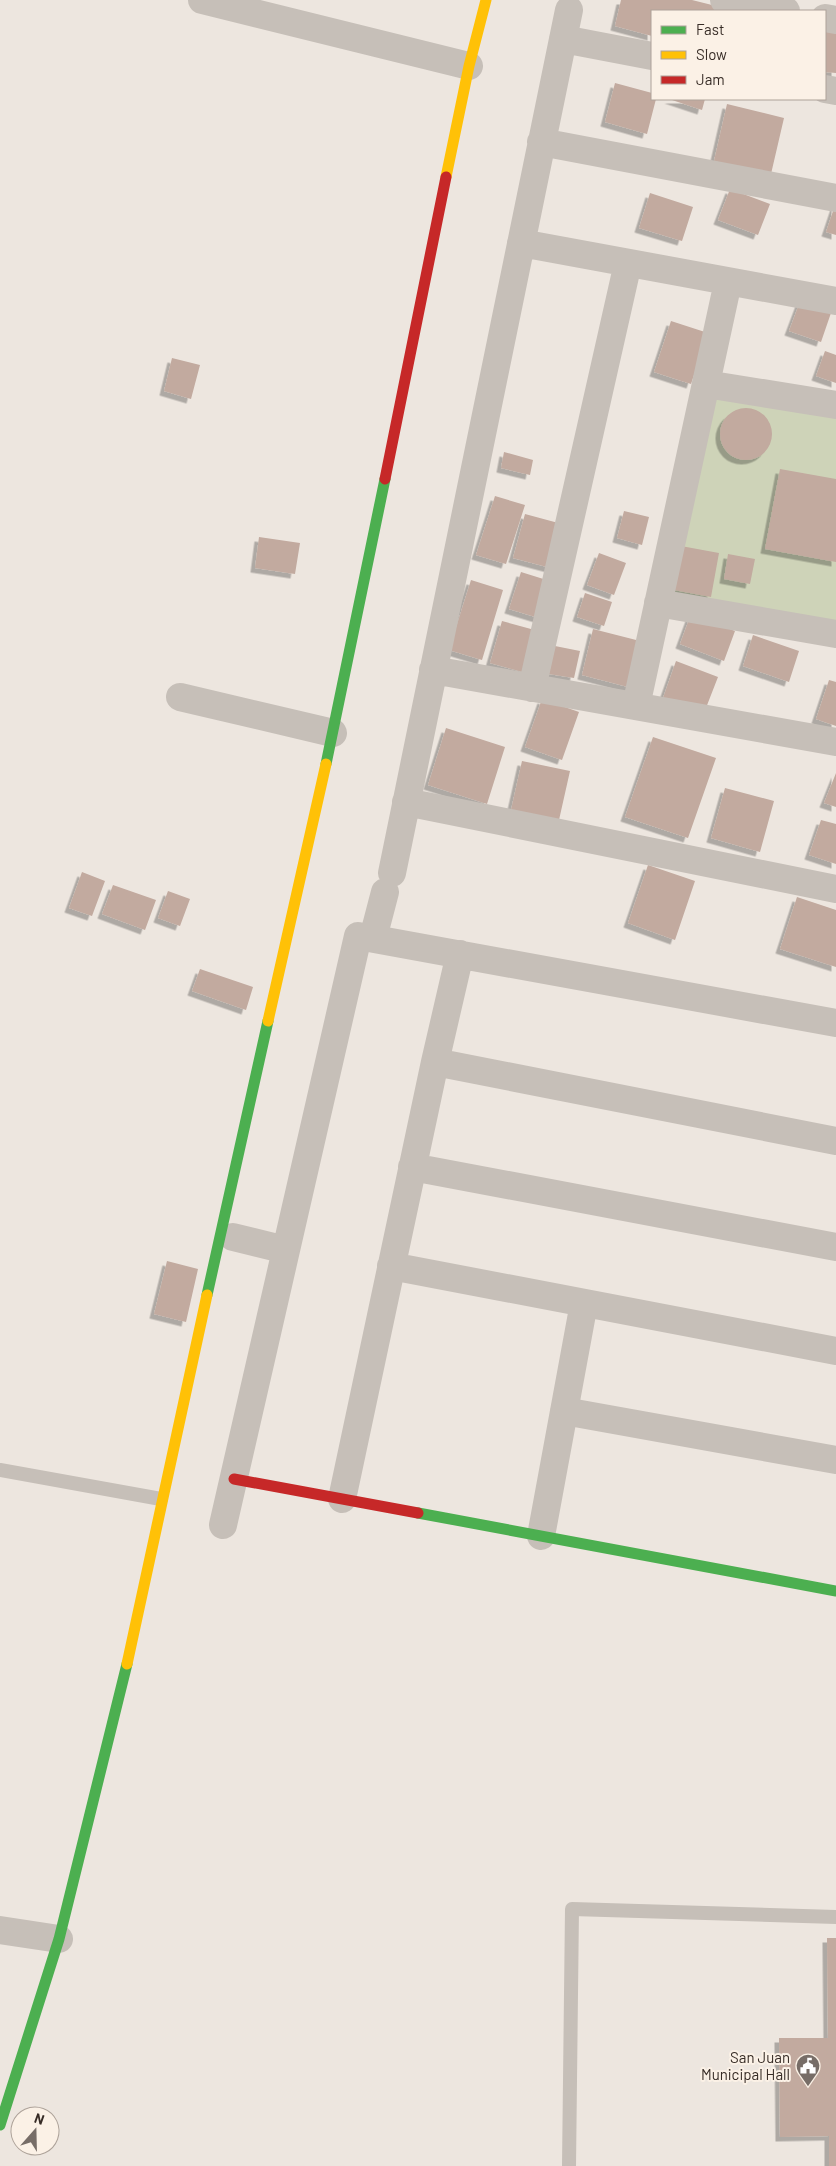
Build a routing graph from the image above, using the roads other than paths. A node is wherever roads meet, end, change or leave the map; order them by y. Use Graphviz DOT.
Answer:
graph roads {
  1 [pos="202,0"];
  2 [pos="486,0"];
  3 [pos="724,0"];
  4 [pos="569,10"];
  5 [pos="780,10"];
  6 [pos="563,39"];
  7 [pos="651,56"];
  8 [pos="469,66"];
  9 [pos="542,142"];
  10 [pos="836,198"];
  11 [pos="521,243"];
  12 [pos="628,263"];
  13 [pos="728,282"];
  14 [pos="836,301"];
  15 [pos="706,384"];
  16 [pos="836,405"];
  17 [pos="658,603"];
  18 [pos="836,634"];
  19 [pos="433,670"];
  20 [pos="532,688"];
  21 [pos="180,697"];
  22 [pos="636,706"];
  23 [pos="333,733"];
  24 [pos="836,742"];
  25 [pos="406,802"];
  26 [pos="836,889"];
  27 [pos="373,938"];
  28 [pos="460,954"];
  29 [pos="836,1023"];
  30 [pos="435,1062"];
  31 [pos="836,1141"];
  32 [pos="412,1167"];
  33 [pos="233,1237"];
  34 [pos="836,1248"];
  35 [pos="286,1250"];
  36 [pos="391,1266"];
  37 [pos="584,1303"];
  38 [pos="836,1351"];
  39 [pos="564,1410"];
  40 [pos="836,1460"];
  41 [pos="0,1470"];
  42 [pos="234,1480"];
  43 [pos="161,1498"];
  44 [pos="342,1500"];
  45 [pos="224,1525"];
  46 [pos="541,1536"];
  47 [pos="836,1591"];
  48 [pos="836,1917"];
  49 [pos="0,1930"];
  50 [pos="59,1939"];
  51 [pos="0,2125"];
  52 [pos="569,2166"];
  1 -- 8 [label="street"];
  2 -- 8 [label="street"];
  3 -- 5 [label="street"];
  4 -- 6 [label="street"];
  6 -- 7 [label="street"];
  6 -- 9 [label="street"];
  8 -- 23 [label="street"];
  9 -- 10 [label="street"];
  9 -- 11 [label="street"];
  11 -- 12 [label="street"];
  11 -- 19 [label="street"];
  12 -- 13 [label="street"];
  12 -- 20 [label="street"];
  13 -- 14 [label="street"];
  13 -- 15 [label="street"];
  15 -- 16 [label="street"];
  15 -- 17 [label="street"];
  17 -- 18 [label="street"];
  17 -- 22 [label="street"];
  19 -- 20 [label="street"];
  19 -- 25 [label="street"];
  20 -- 22 [label="street"];
  21 -- 23 [label="street"];
  22 -- 24 [label="street"];
  23 -- 43 [label="street"];
  25 -- 26 [label="street"];
  25 -- 27 [label="street"];
  27 -- 28 [label="street"];
  27 -- 35 [label="street"];
  28 -- 29 [label="street"];
  28 -- 30 [label="street"];
  30 -- 31 [label="street"];
  30 -- 32 [label="street"];
  32 -- 34 [label="street"];
  32 -- 36 [label="street"];
  33 -- 35 [label="street"];
  35 -- 42 [label="street"];
  36 -- 37 [label="street"];
  36 -- 44 [label="street"];
  37 -- 38 [label="street"];
  37 -- 39 [label="street"];
  39 -- 40 [label="street"];
  39 -- 46 [label="street"];
  41 -- 43 [label="lane"];
  42 -- 44 [label="street"];
  42 -- 45 [label="street"];
  43 -- 50 [label="street"];
  44 -- 46 [label="street"];
  46 -- 47 [label="street"];
  48 -- 52 [label="lane"];
  49 -- 50 [label="street"];
  50 -- 51 [label="street"];
}
